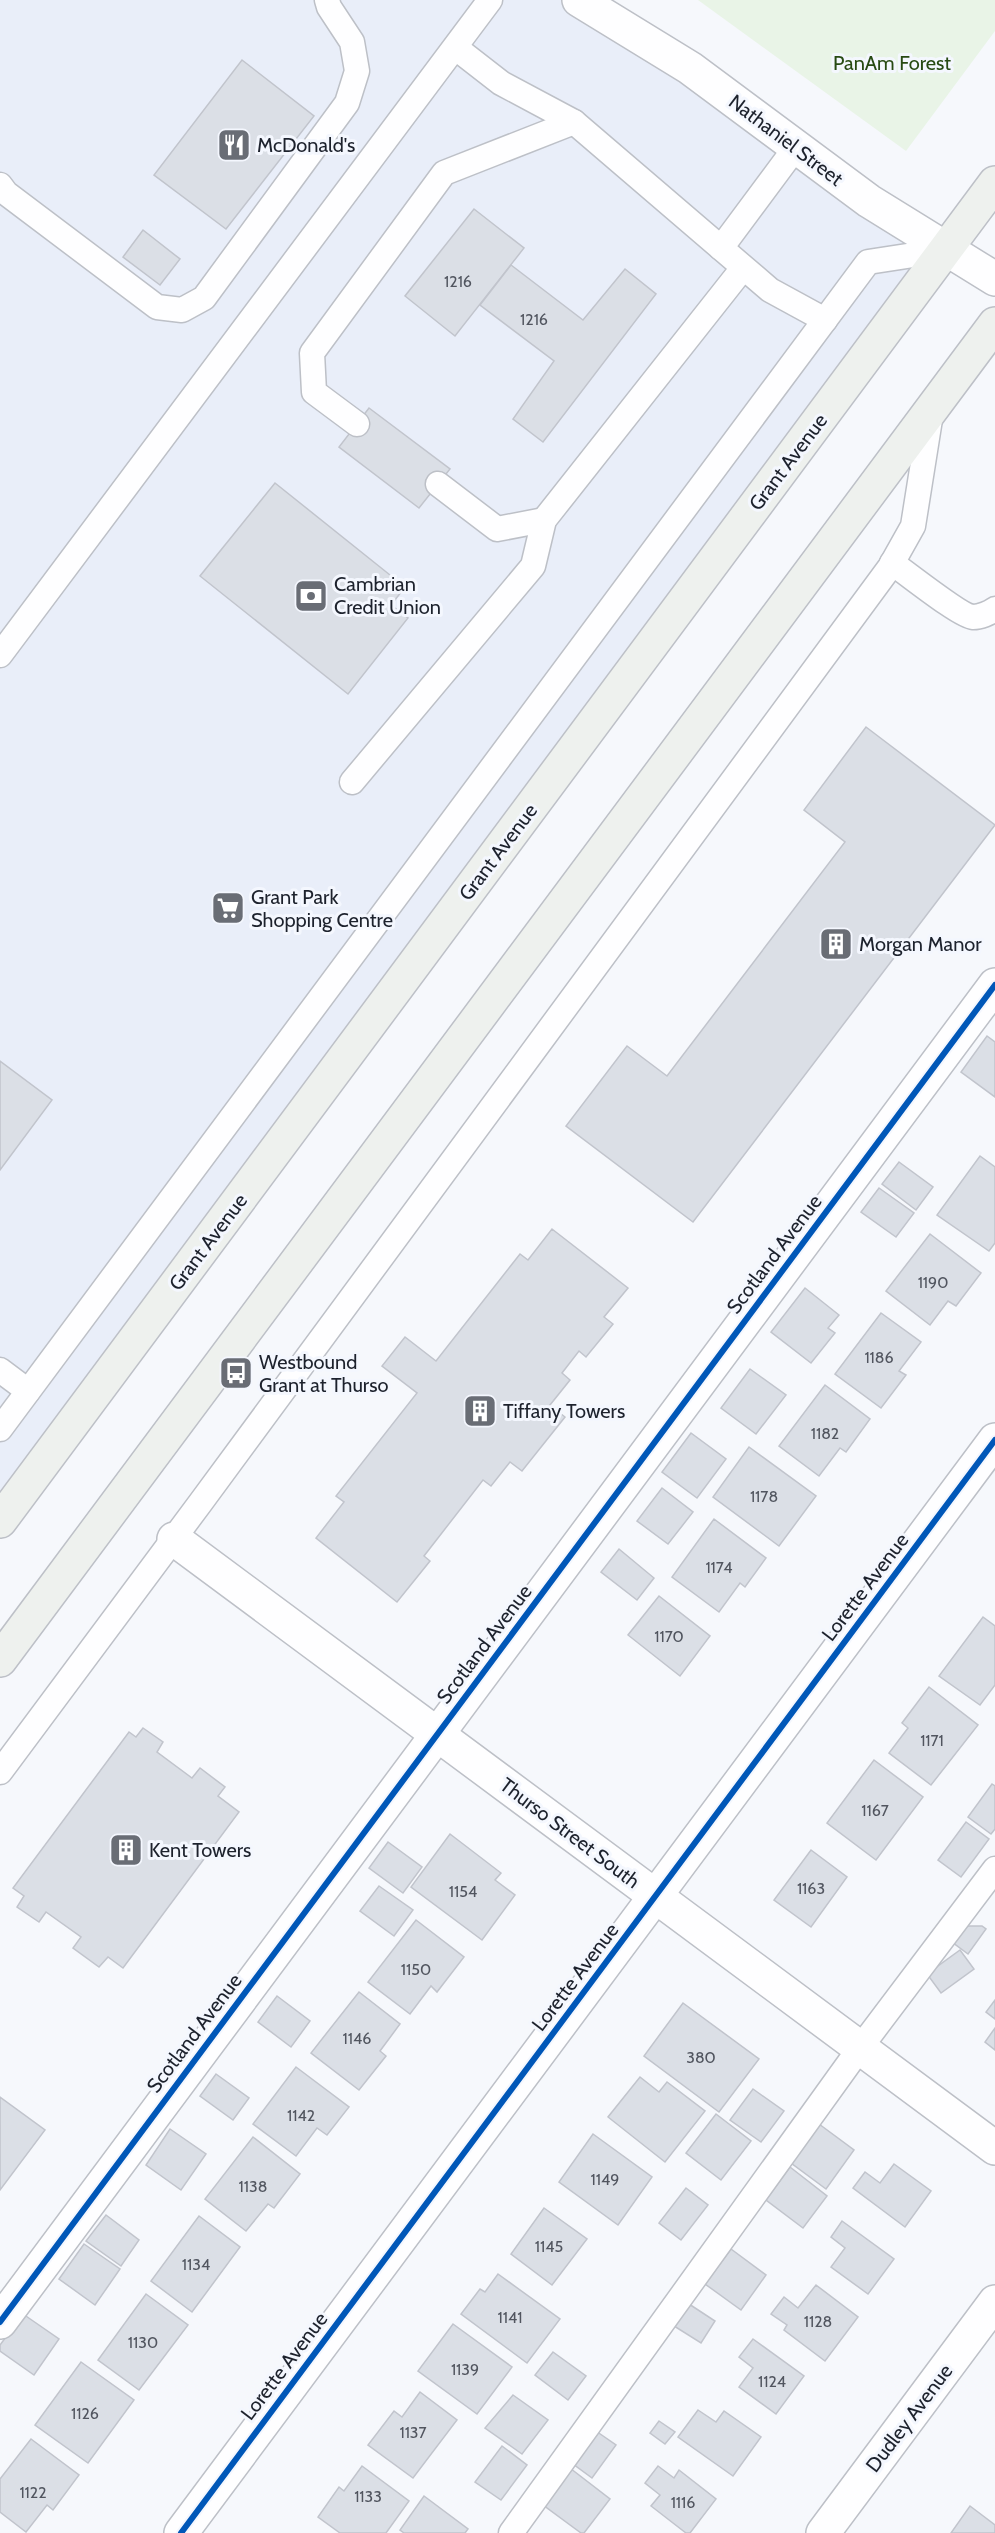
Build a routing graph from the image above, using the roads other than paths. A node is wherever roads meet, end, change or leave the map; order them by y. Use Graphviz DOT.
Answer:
graph roads {
  1 [pos="327,0"];
  2 [pos="490,0"];
  3 [pos="579,0"];
  4 [pos="456,48"];
  5 [pos="574,122"];
  6 [pos="796,147"];
  7 [pos="995,183"];
  8 [pos="0,185"];
  9 [pos="721,248"];
  10 [pos="946,250"];
  11 [pos="743,268"];
  12 [pos="995,279"];
  13 [pos="825,320"];
  14 [pos="995,324"];
  15 [pos="932,411"];
  16 [pos="357,424"];
  17 [pos="438,484"];
  18 [pos="544,519"];
  19 [pos="892,563"];
  20 [pos="995,609"];
  21 [pos="0,655"];
  22 [pos="352,782"];
  23 [pos="995,985"];
  24 [pos="0,1370"];
  25 [pos="28,1391"];
  26 [pos="0,1429"];
  27 [pos="995,1440"];
  28 [pos="0,1521"];
  29 [pos="174,1539"];
  30 [pos="0,1660"];
  31 [pos="437,1734"];
  32 [pos="0,1772"];
  33 [pos="995,1869"];
  34 [pos="655,1896"];
  35 [pos="860,2048"];
  36 [pos="995,2148"];
  37 [pos="995,2302"];
  38 [pos="0,2322"];
  39 [pos="181,2533"];
  40 [pos="511,2533"];
  41 [pos="823,2533"];
  1 -- 8 [label="lane"];
  2 -- 4 [label="lane"];
  3 -- 6 [label="street, Nathaniel Street"];
  4 -- 5 [label="lane"];
  4 -- 21 [label="lane"];
  5 -- 9 [label="lane"];
  5 -- 16 [label="lane"];
  6 -- 9 [label="lane"];
  6 -- 10 [label="street, Nathaniel Street"];
  7 -- 10 [label="main road, Grant Avenue"];
  9 -- 11 [label="lane"];
  10 -- 12 [label="street, Nathaniel Street"];
  10 -- 13 [label="lane"];
  10 -- 28 [label="main road, Grant Avenue"];
  11 -- 13 [label="lane"];
  11 -- 18 [label="lane"];
  13 -- 25 [label="lane"];
  14 -- 15 [label="main road"];
  15 -- 19 [label="lane"];
  15 -- 30 [label="main road"];
  17 -- 18 [label="lane"];
  18 -- 22 [label="lane"];
  19 -- 20 [label="lane"];
  19 -- 29 [label="lane"];
  23 -- 31 [label="street, Scotland Avenue"];
  24 -- 25 [label="lane"];
  25 -- 26 [label="lane"];
  27 -- 34 [label="street, Lorette Avenue"];
  29 -- 31 [label="street, Thurso Street South"];
  29 -- 32 [label="lane"];
  31 -- 34 [label="street, Thurso Street South"];
  31 -- 38 [label="street, Scotland Avenue"];
  33 -- 35 [label="lane"];
  34 -- 35 [label="street, Thurso Street South"];
  34 -- 39 [label="street, Lorette Avenue"];
  35 -- 36 [label="street, Thurso Street South"];
  35 -- 40 [label="lane"];
  37 -- 41 [label="street, Dudley Avenue"];
}
